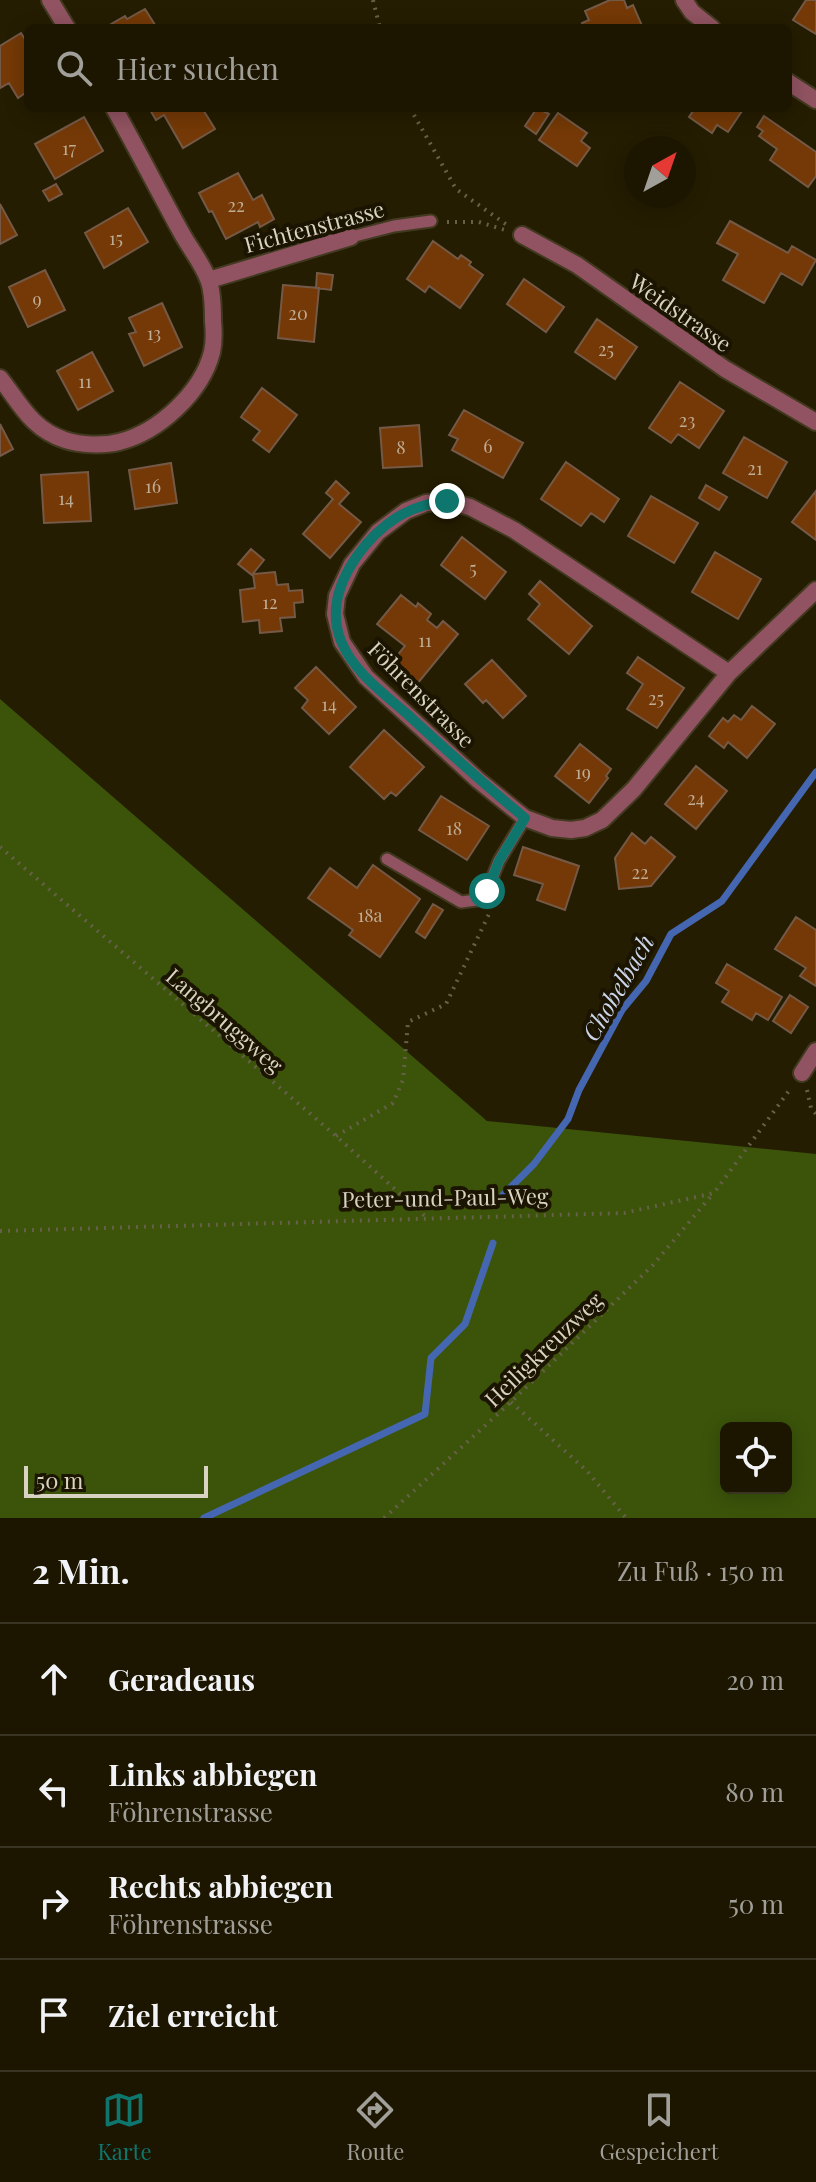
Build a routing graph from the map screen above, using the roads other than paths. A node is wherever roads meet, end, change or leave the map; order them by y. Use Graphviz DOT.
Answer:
graph roads {
  1 [pos="50,0"];
  2 [pos="684,0"];
  3 [pos="65,24"];
  4 [pos="707,24"];
  5 [pos="792,85"];
  6 [pos="816,100"];
  7 [pos="116,112"];
  8 [pos="431,221"];
  9 [pos="522,235"];
  10 [pos="351,237"];
  11 [pos="209,280"];
  12 [pos="0,378"];
  13 [pos="816,422"];
  14 [pos="816,590"];
  15 [pos="729,673"];
  16 [pos="525,818"];
  17 [pos="387,859"];
  18 [pos="816,1051"];
  19 [pos="802,1073"];
  1 -- 3 [label="street"];
  2 -- 4 [label="street"];
  5 -- 6 [label="street"];
  7 -- 11 [label="street"];
  8 -- 10 [label="lane, Fichtenstrasse"];
  9 -- 13 [label="street, Weidstrasse"];
  10 -- 11 [label="street, Fichtenstrasse"];
  11 -- 12 [label="street"];
  14 -- 15 [label="street, Föhrenstrasse"];
  15 -- 16 [label="street, Föhrenstrasse"];
  15 -- 16 [label="street, Föhrenstrasse"];
  16 -- 17 [label="lane"];
  18 -- 19 [label="street"];
}
